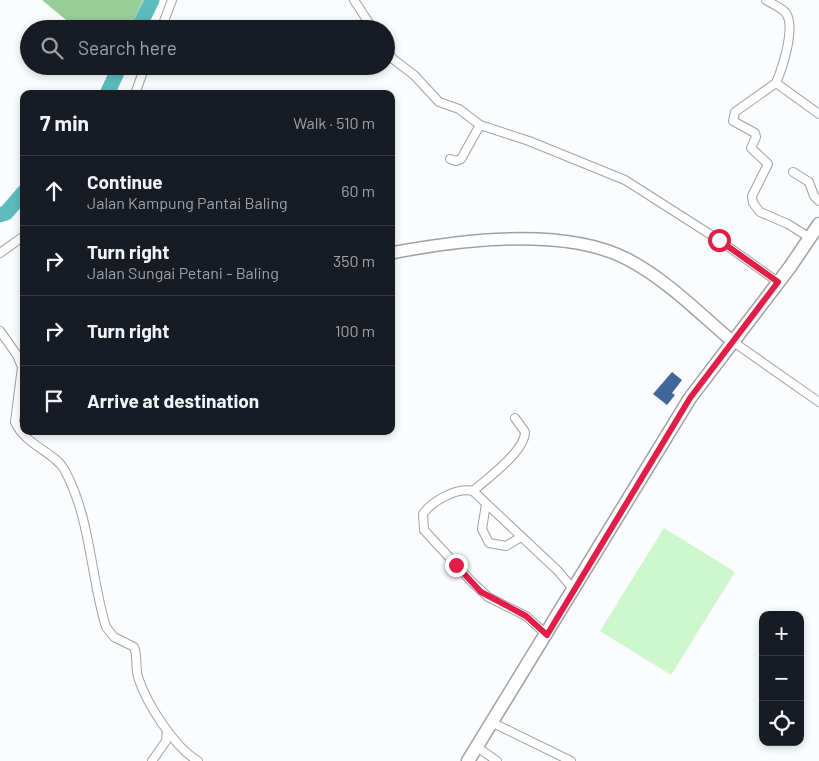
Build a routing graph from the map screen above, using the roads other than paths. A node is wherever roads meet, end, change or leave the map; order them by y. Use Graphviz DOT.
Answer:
graph roads {
  1 [pos="172,0"];
  2 [pos="354,0"];
  3 [pos="766,0"];
  4 [pos="164,20"];
  5 [pos="367,20"];
  6 [pos="395,60"];
  7 [pos="142,75"];
  8 [pos="776,83"];
  9 [pos="136,90"];
  10 [pos="819,114"];
  11 [pos="480,125"];
  12 [pos="450,159"];
  13 [pos="793,172"];
  14 [pos="819,201"];
  15 [pos="819,224"];
  16 [pos="810,238"];
  17 [pos="20,239"];
  18 [pos="395,252"];
  19 [pos="0,253"];
  20 [pos="778,282"];
  21 [pos="0,331"];
  22 [pos="732,341"];
  23 [pos="20,362"];
  24 [pos="20,381"];
  25 [pos="819,402"];
  26 [pos="515,418"];
  27 [pos="20,432"];
  28 [pos="24,435"];
  29 [pos="473,490"];
  30 [pos="486,504"];
  31 [pos="521,538"];
  32 [pos="574,590"];
  33 [pos="547,635"];
  34 [pos="492,723"];
  35 [pos="168,731"];
  36 [pos="477,747"];
  37 [pos="152,761"];
  38 [pos="198,761"];
  39 [pos="468,761"];
  40 [pos="497,761"];
  41 [pos="571,761"];
  1 -- 4 [label="street"];
  2 -- 5 [label="street"];
  3 -- 8 [label="street"];
  6 -- 11 [label="street"];
  7 -- 9 [label="street"];
  8 -- 10 [label="street"];
  8 -- 16 [label="street"];
  11 -- 12 [label="street"];
  11 -- 20 [label="street"];
  13 -- 14 [label="street"];
  15 -- 16 [label="main road"];
  16 -- 20 [label="main road"];
  17 -- 19 [label="street"];
  18 -- 22 [label="street"];
  20 -- 22 [label="main road"];
  21 -- 23 [label="street"];
  22 -- 25 [label="street"];
  22 -- 32 [label="main road"];
  24 -- 27 [label="street"];
  26 -- 29 [label="street"];
  28 -- 35 [label="street"];
  29 -- 30 [label="street"];
  29 -- 33 [label="street"];
  30 -- 31 [label="street"];
  30 -- 31 [label="street"];
  31 -- 32 [label="street"];
  32 -- 33 [label="main road"];
  33 -- 34 [label="main road"];
  34 -- 36 [label="main road"];
  34 -- 41 [label="street"];
  35 -- 37 [label="street"];
  35 -- 38 [label="street"];
  36 -- 39 [label="main road"];
  36 -- 40 [label="street"];
}
